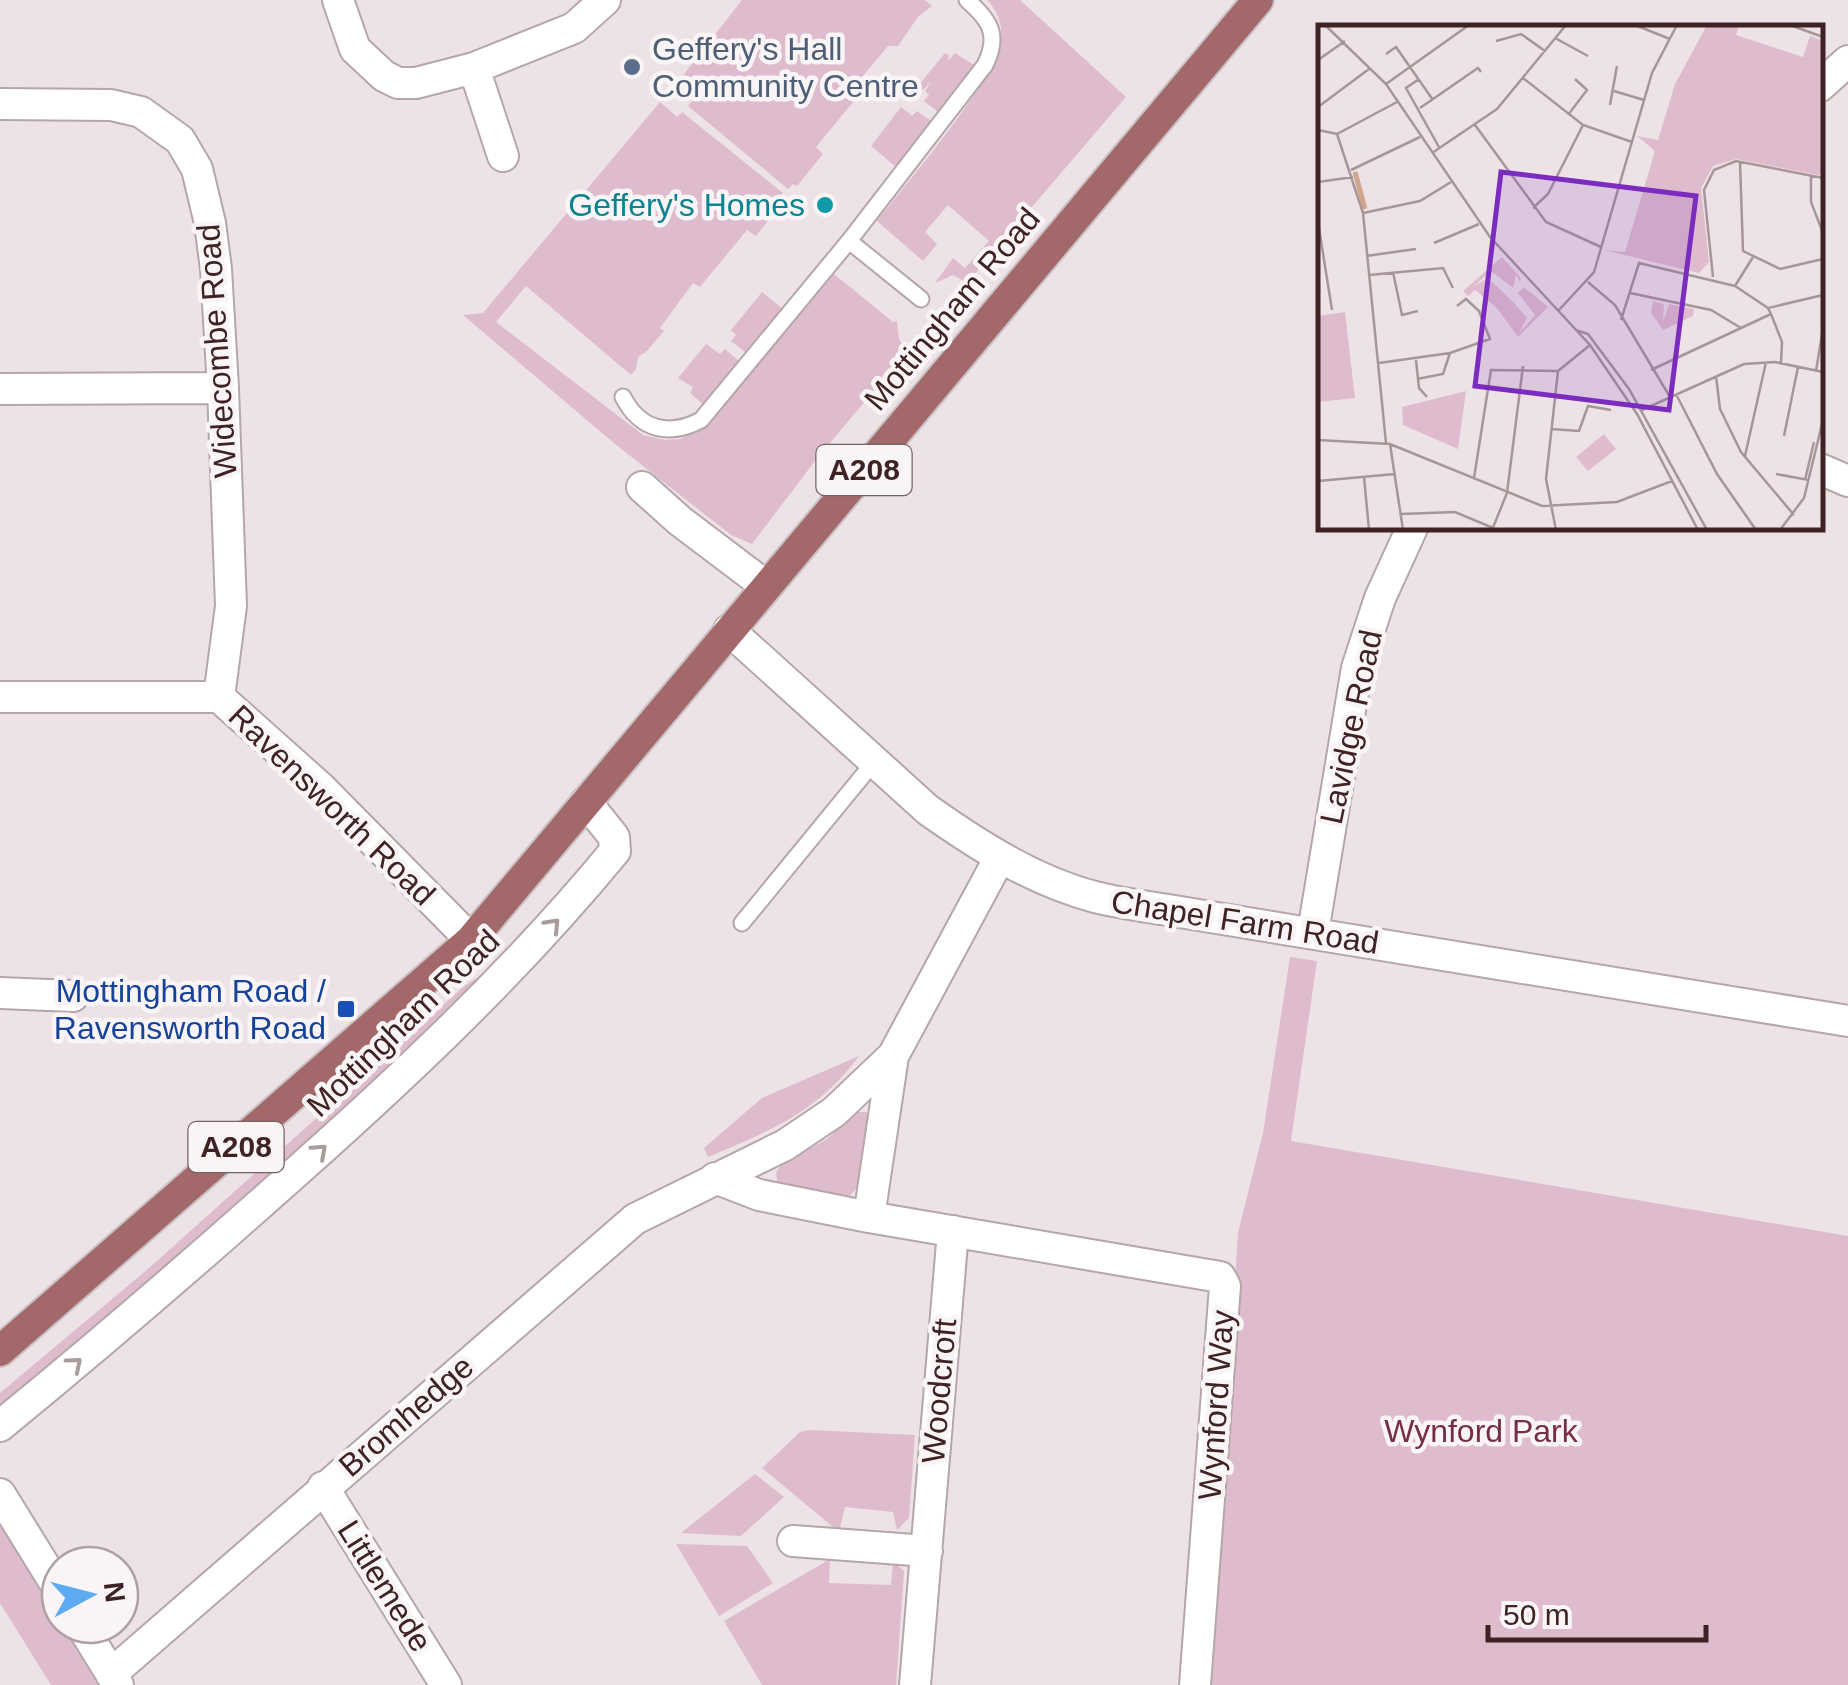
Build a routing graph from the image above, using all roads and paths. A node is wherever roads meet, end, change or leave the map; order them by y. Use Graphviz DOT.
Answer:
graph roads {
  1 [pos="338,0"];
  2 [pos="605,0"];
  3 [pos="966,0"];
  4 [pos="1258,0"];
  5 [pos="1848,61"];
  6 [pos="474,68"];
  7 [pos="1823,83"];
  8 [pos="0,104"];
  9 [pos="503,156"];
  10 [pos="850,240"];
  11 [pos="921,299"];
  12 [pos="223,388"];
  13 [pos="0,389"];
  14 [pos="623,397"];
  15 [pos="1823,470"];
  16 [pos="1848,480"];
  17 [pos="642,487"];
  18 [pos="1411,530"];
  19 [pos="766,586"];
  20 [pos="728,630"];
  21 [pos="219,697"];
  22 [pos="0,698"];
  23 [pos="874,762"];
  24 [pos="586,802"];
  25 [pos="1000,856"];
  26 [pos="742,923"];
  27 [pos="1313,932"];
  28 [pos="471,940"];
  29 [pos="0,993"];
  30 [pos="73,996"];
  31 [pos="1848,1021"];
  32 [pos="893,1056"];
  33 [pos="715,1178"];
  34 [pos="869,1217"];
  35 [pos="953,1231"];
  36 [pos="0,1351"];
  37 [pos="0,1426"];
  38 [pos="324,1487"];
  39 [pos="0,1494"];
  40 [pos="793,1542"];
  41 [pos="927,1550"];
  42 [pos="40,1559"];
  43 [pos="94,1645"];
  44 [pos="115,1679"];
  45 [pos="446,1685"];
  46 [pos="916,1685"];
  47 [pos="1195,1685"];
  1 -- 6 [label="street"];
  2 -- 6 [label="street"];
  3 -- 10 [label="lane"];
  4 -- 19 [label="main road, Mottingham Road / A208"];
  5 -- 7 [label="street"];
  6 -- 9 [label="street"];
  8 -- 12 [label="street, Widecombe Road"];
  10 -- 11 [label="lane"];
  10 -- 14 [label="lane"];
  12 -- 13 [label="street"];
  12 -- 21 [label="street, Widecombe Road"];
  15 -- 16 [label="street"];
  17 -- 19 [label="street"];
  18 -- 27 [label="street, Lavidge Road"];
  19 -- 20 [label="main road, Mottingham Road / A208"];
  20 -- 23 [label="street, Chapel Farm Road"];
  20 -- 24 [label="main road, Mottingham Road / A208"];
  21 -- 22 [label="street, Ravensworth Road"];
  21 -- 28 [label="street, Ravensworth Road"];
  23 -- 25 [label="street, Chapel Farm Road"];
  23 -- 26 [label="lane"];
  24 -- 28 [label="main road, Mottingham Road / A208"];
  37 -- 24 [label="street, Mottingham Road, one-way"];
  25 -- 27 [label="street, Chapel Farm Road"];
  25 -- 32 [label="street, Bromhedge"];
  27 -- 31 [label="street, Chapel Farm Road"];
  28 -- 36 [label="main road, Mottingham Road / A208"];
  29 -- 30 [label="street"];
  32 -- 33 [label="street, Bromhedge"];
  32 -- 34 [label="street"];
  33 -- 34 [label="street"];
  33 -- 38 [label="street, Bromhedge"];
  34 -- 35 [label="street"];
  35 -- 41 [label="street, Woodcroft"];
  35 -- 47 [label="street, Wynford Way"];
  38 -- 44 [label="street, Bromhedge"];
  38 -- 45 [label="street, Littlemede"];
  39 -- 42 [label="street"];
  40 -- 41 [label="street"];
  41 -- 46 [label="street, Woodcroft"];
  43 -- 44 [label="street"];
}
